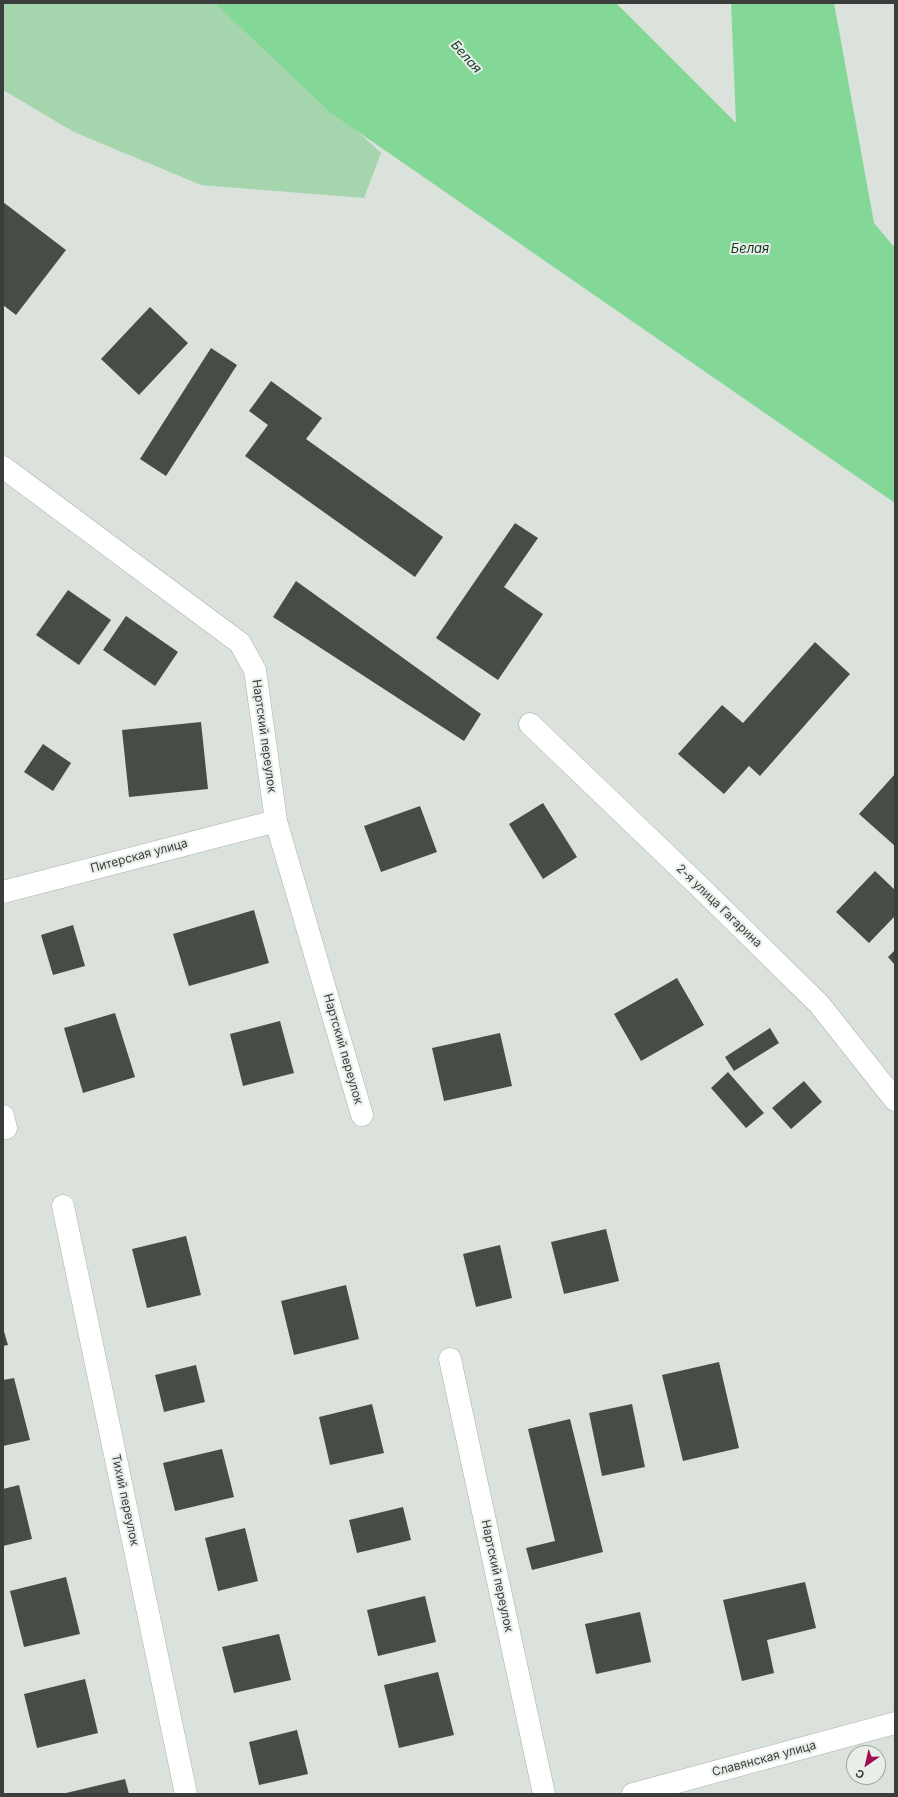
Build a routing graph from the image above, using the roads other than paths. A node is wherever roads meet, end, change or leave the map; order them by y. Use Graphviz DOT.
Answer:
graph roads {
  1 [pos="3,466"];
  2 [pos="530,724"];
  3 [pos="276,821"];
  4 [pos="3,892"];
  5 [pos="895,1100"];
  6 [pos="362,1115"];
  7 [pos="63,1206"];
  8 [pos="450,1359"];
  9 [pos="895,1723"];
  10 [pos="186,1794"];
  11 [pos="544,1794"];
  12 [pos="633,1794"];
  1 -- 3 [label="street, Нартский переулок"];
  2 -- 5 [label="street, 2-я улица Гагарина"];
  3 -- 4 [label="street, Питерская улица"];
  3 -- 6 [label="street, Нартский переулок"];
  7 -- 10 [label="street, Тихий переулок"];
  8 -- 11 [label="street, Нартский переулок"];
  9 -- 12 [label="street, Славянская улица"];
}
